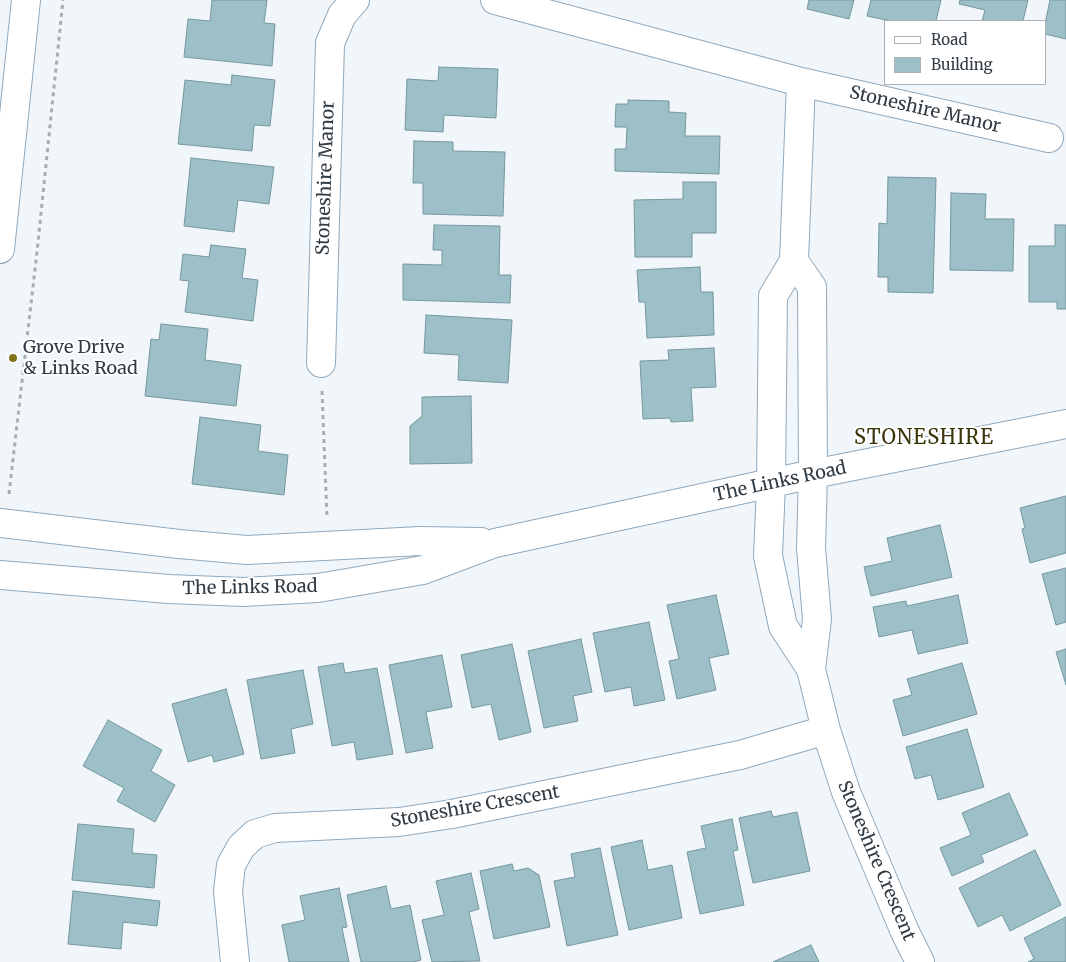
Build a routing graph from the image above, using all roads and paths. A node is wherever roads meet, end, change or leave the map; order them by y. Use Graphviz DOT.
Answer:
graph roads {
  1 [pos="26,0"];
  2 [pos="63,0"];
  3 [pos="356,0"];
  4 [pos="495,0"];
  5 [pos="801,82"];
  6 [pos="1049,138"];
  7 [pos="0,249"];
  8 [pos="794,261"];
  9 [pos="321,363"];
  10 [pos="1066,424"];
  11 [pos="813,474"];
  12 [pos="10,482"];
  13 [pos="771,484"];
  14 [pos="0,523"];
  15 [pos="494,543"];
  16 [pos="332,547"];
  17 [pos="0,575"];
  18 [pos="811,669"];
  19 [pos="826,730"];
  20 [pos="235,962"];
  21 [pos="920,962"];
  1 -- 7 [label="street"];
  2 -- 12 [label="path"];
  3 -- 9 [label="street, Stoneshire Manor"];
  4 -- 5 [label="street, Stoneshire Manor"];
  5 -- 6 [label="street, Stoneshire Manor"];
  5 -- 8 [label="street"];
  8 -- 11 [label="street"];
  8 -- 13 [label="street"];
  9 -- 16 [label="path"];
  10 -- 11 [label="street, The Links Road"];
  11 -- 13 [label="street, The Links Road"];
  11 -- 18 [label="street, Stoneshire Crescent"];
  13 -- 15 [label="street, The Links Road"];
  13 -- 18 [label="street, Stoneshire Crescent"];
  14 -- 16 [label="street, The Links Road"];
  15 -- 16 [label="street, The Links Road"];
  15 -- 17 [label="street, The Links Road"];
  18 -- 19 [label="street, Stoneshire Crescent"];
  19 -- 20 [label="street, Stoneshire Crescent"];
  19 -- 21 [label="street, Stoneshire Crescent"];
}
